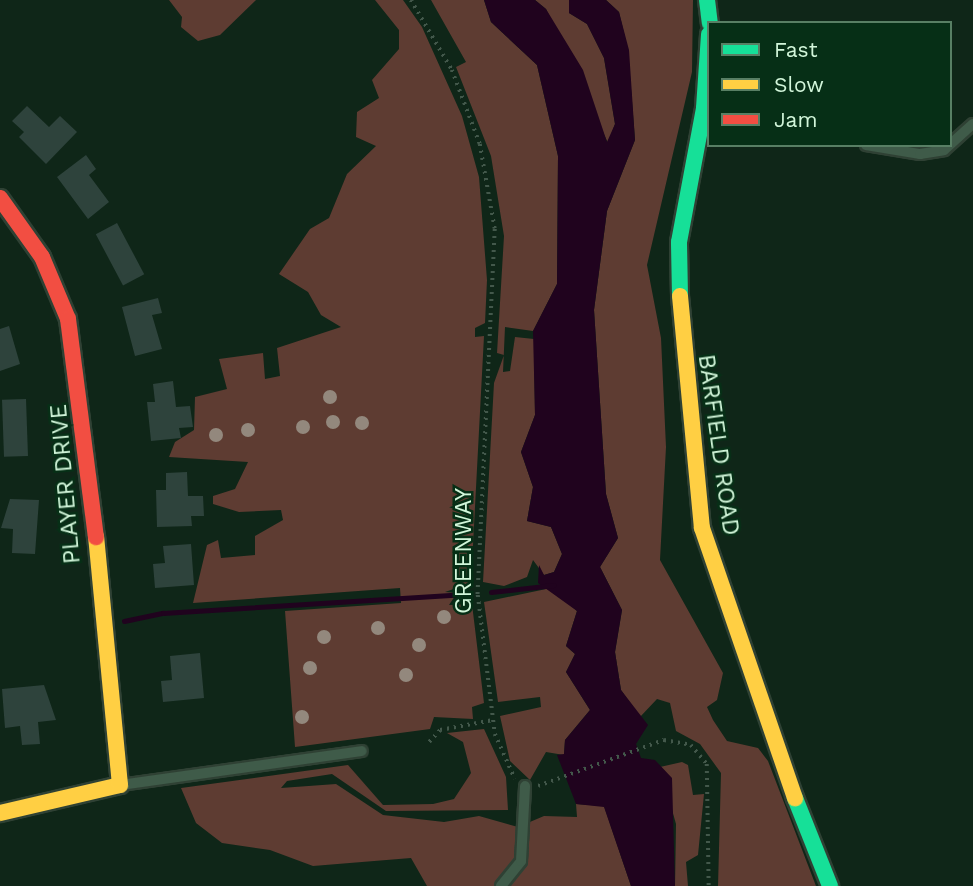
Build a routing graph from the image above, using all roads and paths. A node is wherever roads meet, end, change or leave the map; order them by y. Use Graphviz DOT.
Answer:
graph roads {
  1 [pos="411,0"];
  2 [pos="707,0"];
  3 [pos="710,21"];
  4 [pos="707,65"];
  5 [pos="973,124"];
  6 [pos="952,143"];
  7 [pos="874,147"];
  8 [pos="947,147"];
  9 [pos="0,198"];
  10 [pos="493,720"];
  11 [pos="429,742"];
  12 [pos="362,751"];
  13 [pos="120,785"];
  14 [pos="525,786"];
  15 [pos="0,813"];
  16 [pos="501,886"];
  17 [pos="709,886"];
  18 [pos="830,886"];
  1 -- 10 [label="path, GREENWAY"];
  2 -- 3 [label="street"];
  4 -- 18 [label="street, BARFIELD ROAD"];
  5 -- 6 [label="lane"];
  7 -- 8 [label="lane"];
  9 -- 13 [label="street, PLAYER DRIVE"];
  10 -- 11 [label="path"];
  10 -- 14 [label="path, GREENWAY"];
  12 -- 13 [label="lane"];
  13 -- 15 [label="street"];
  14 -- 16 [label="lane"];
  14 -- 17 [label="path"];
}
